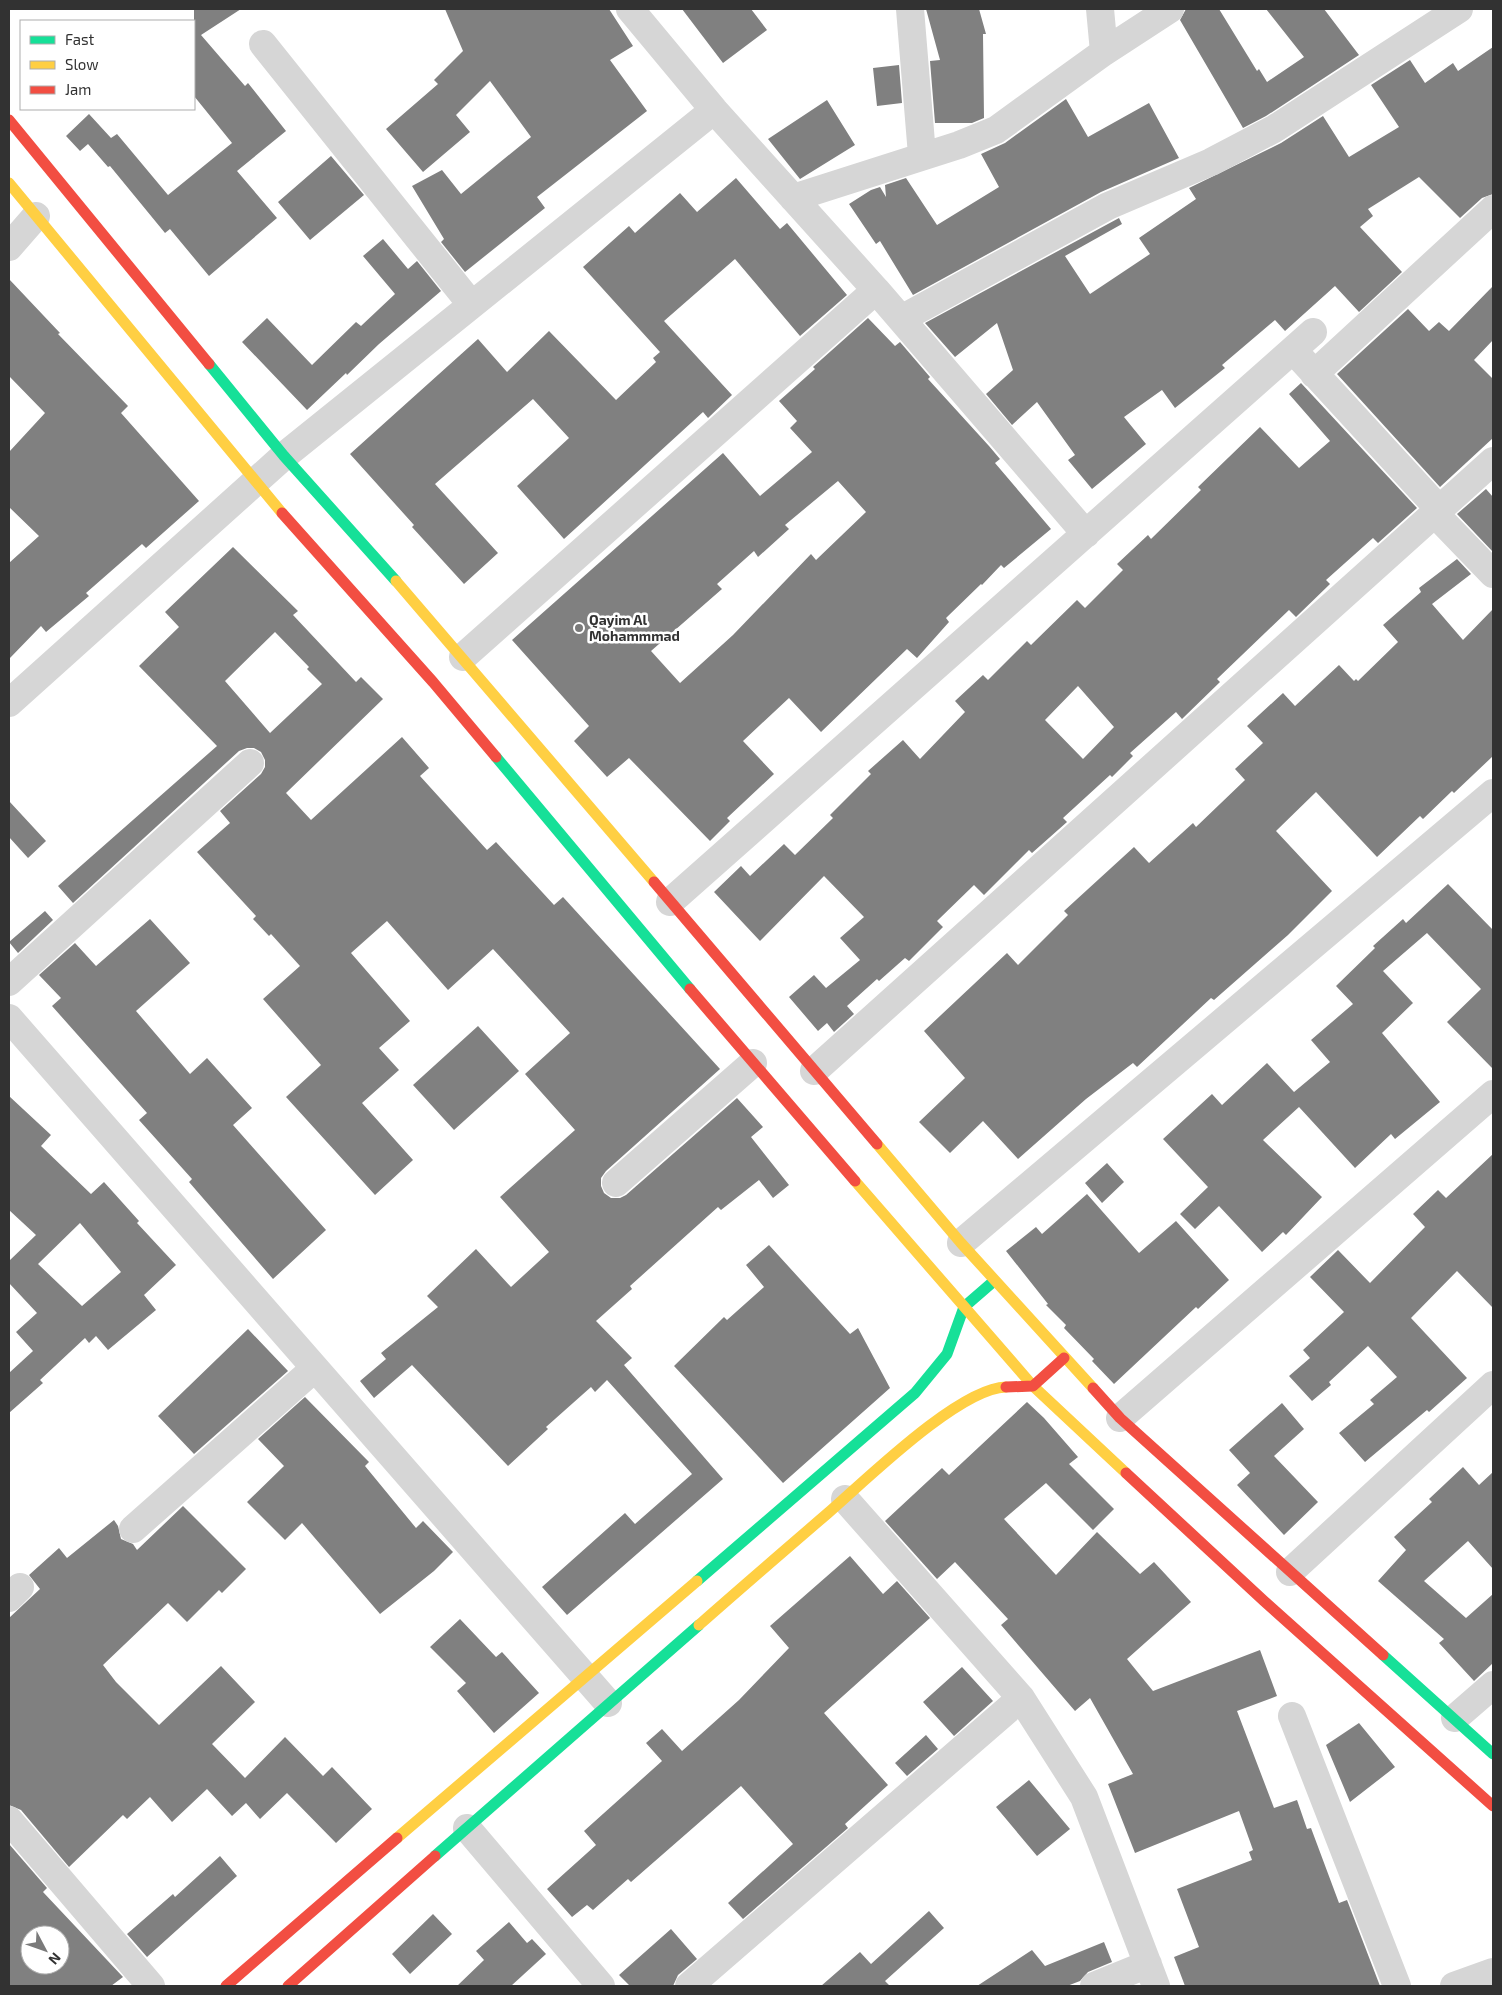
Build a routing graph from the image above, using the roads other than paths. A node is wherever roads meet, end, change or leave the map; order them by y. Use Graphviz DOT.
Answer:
graph roads {
  1 [pos="910,9"];
  2 [pos="1100,9"];
  3 [pos="1170,9"];
  4 [pos="1458,9"];
  5 [pos="634,10"];
  6 [pos="263,44"];
  7 [pos="1104,52"];
  8 [pos="714,110"];
  9 [pos="9,120"];
  10 [pos="922,155"];
  11 [pos="9,184"];
  12 [pos="793,198"];
  13 [pos="1493,210"];
  14 [pos="36,216"];
  15 [pos="9,248"];
  16 [pos="876,290"];
  17 [pos="471,304"];
  18 [pos="901,319"];
  19 [pos="1314,374"];
  20 [pos="284,456"];
  21 [pos="1493,461"];
  22 [pos="255,482"];
  23 [pos="1439,509"];
  24 [pos="1086,534"];
  25 [pos="1493,574"];
  26 [pos="463,657"];
  27 [pos="9,703"];
  28 [pos="250,763"];
  29 [pos="1493,793"];
  30 [pos="670,902"];
  31 [pos="9,982"];
  32 [pos="9,1018"];
  33 [pos="753,1063"];
  34 [pos="814,1071"];
  35 [pos="1493,1094"];
  36 [pos="616,1183"];
  37 [pos="961,1243"];
  38 [pos="994,1280"];
  39 [pos="964,1307"];
  40 [pos="1064,1358"];
  41 [pos="315,1368"];
  42 [pos="1493,1385"];
  43 [pos="1033,1386"];
  44 [pos="1120,1418"];
  45 [pos="845,1499"];
  46 [pos="132,1529"];
  47 [pos="1290,1572"];
  48 [pos="585,1676"];
  49 [pos="1493,1685"];
  50 [pos="1021,1698"];
  51 [pos="608,1703"];
  52 [pos="1292,1716"];
  53 [pos="1455,1718"];
  54 [pos="1493,1754"];
  55 [pos="1493,1806"];
  56 [pos="9,1820"];
  57 [pos="467,1828"];
  58 [pos="1493,1972"];
  59 [pos="1152,1975"];
  60 [pos="151,1986"];
  61 [pos="226,1986"];
  62 [pos="288,1986"];
  63 [pos="601,1986"];
  64 [pos="689,1986"];
  65 [pos="1094,1986"];
  66 [pos="1397,1986"];
  67 [pos="1454,1986"];
  1 -- 10 [label="street"];
  2 -- 7 [label="street"];
  3 -- 7 [label="street"];
  4 -- 18 [label="street"];
  5 -- 8 [label="street"];
  6 -- 17 [label="street"];
  7 -- 10 [label="street"];
  8 -- 12 [label="street"];
  8 -- 17 [label="street"];
  9 -- 20 [label="street"];
  10 -- 12 [label="street"];
  11 -- 14 [label="street"];
  12 -- 16 [label="street"];
  13 -- 19 [label="street"];
  14 -- 15 [label="street"];
  14 -- 22 [label="street"];
  16 -- 18 [label="street"];
  16 -- 26 [label="street"];
  17 -- 20 [label="street"];
  18 -- 24 [label="street"];
  19 -- 23 [label="street"];
  19 -- 24 [label="street"];
  20 -- 22 [label="street"];
  20 -- 26 [label="street"];
  21 -- 23 [label="street"];
  22 -- 27 [label="street"];
  22 -- 33 [label="street"];
  23 -- 25 [label="street"];
  23 -- 34 [label="street"];
  24 -- 30 [label="street"];
  26 -- 30 [label="street"];
  28 -- 31 [label="street"];
  29 -- 37 [label="street"];
  30 -- 34 [label="street"];
  32 -- 41 [label="street"];
  33 -- 36 [label="street"];
  33 -- 39 [label="street"];
  34 -- 37 [label="street"];
  35 -- 44 [label="street"];
  37 -- 38 [label="street"];
  38 -- 39 [label="street"];
  38 -- 40 [label="street"];
  39 -- 43 [label="street"];
  39 -- 48 [label="street"];
  40 -- 43 [label="street"];
  40 -- 44 [label="street"];
  41 -- 46 [label="street"];
  41 -- 48 [label="street"];
  42 -- 47 [label="street"];
  43 -- 45 [label="street"];
  43 -- 55 [label="street"];
  44 -- 47 [label="street"];
  45 -- 50 [label="street"];
  45 -- 51 [label="street"];
  47 -- 53 [label="street"];
  48 -- 51 [label="street"];
  48 -- 61 [label="street"];
  49 -- 53 [label="street"];
  50 -- 59 [label="street"];
  50 -- 64 [label="street"];
  51 -- 57 [label="street"];
  52 -- 66 [label="street"];
  53 -- 54 [label="street"];
  56 -- 60 [label="street"];
  57 -- 62 [label="street"];
  57 -- 63 [label="street"];
  58 -- 67 [label="street"];
  59 -- 65 [label="street"];
}
